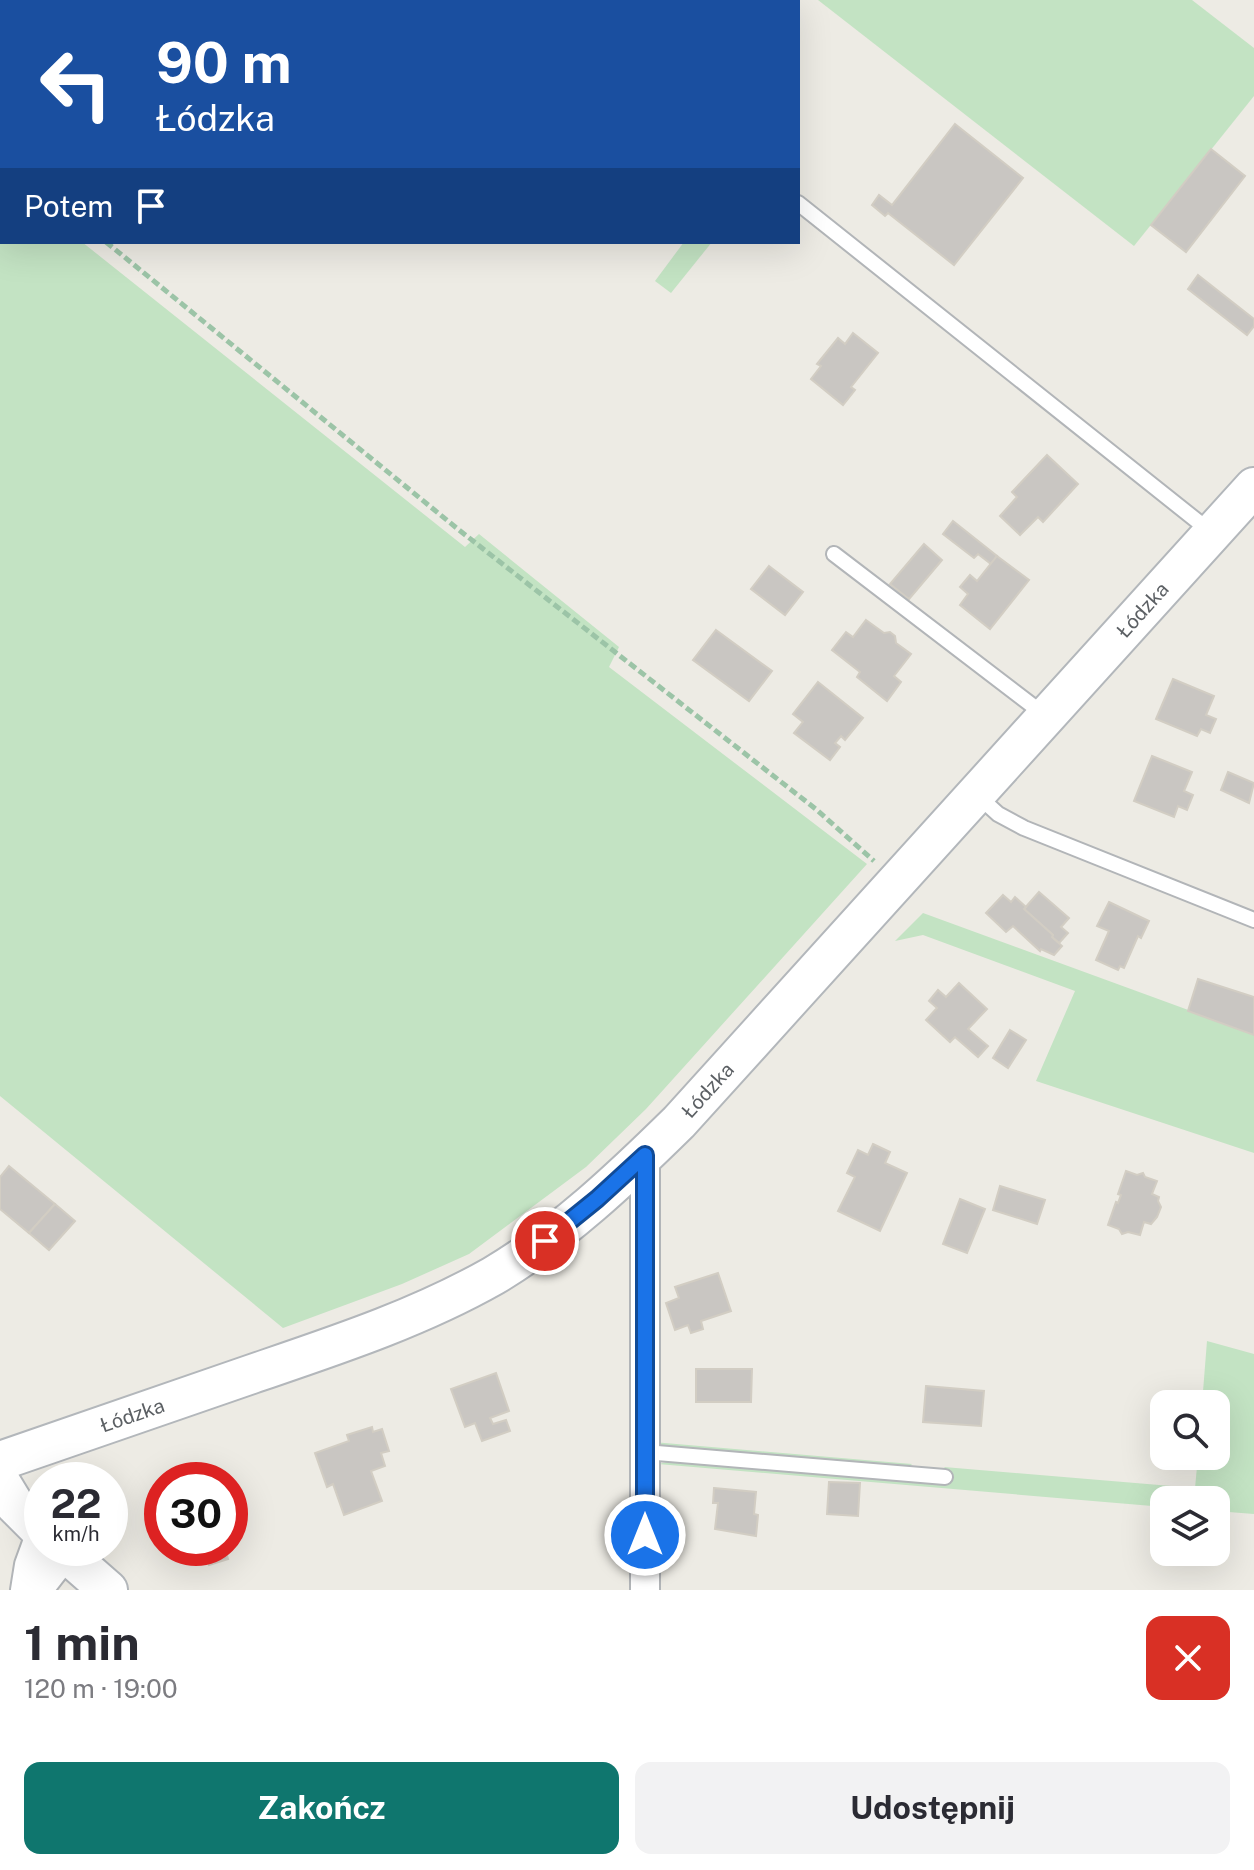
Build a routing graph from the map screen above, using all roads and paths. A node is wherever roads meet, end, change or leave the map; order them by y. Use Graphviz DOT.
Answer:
graph roads {
  1 [pos="800,205"];
  2 [pos="108,244"];
  3 [pos="1254,487"];
  4 [pos="1213,533"];
  5 [pos="834,554"];
  6 [pos="1046,716"];
  7 [pos="976,794"];
  8 [pos="895,883"];
  9 [pos="1254,920"];
  10 [pos="645,1155"];
  11 [pos="645,1452"];
  12 [pos="0,1461"];
  13 [pos="945,1477"];
  14 [pos="0,1481"];
  15 [pos="24,1514"];
  16 [pos="29,1566"];
  17 [pos="45,1566"];
  18 [pos="80,1566"];
  19 [pos="25,1590"];
  20 [pos="38,1590"];
  21 [pos="108,1590"];
  22 [pos="645,1590"];
  1 -- 4 [label="lane"];
  2 -- 8 [label="path"];
  3 -- 4 [label="main road, Łódzka"];
  4 -- 6 [label="main road, Łódzka"];
  5 -- 6 [label="lane"];
  6 -- 7 [label="main road, Łódzka"];
  7 -- 8 [label="main road, Łódzka"];
  7 -- 9 [label="lane"];
  8 -- 10 [label="main road, Łódzka"];
  10 -- 11 [label="street"];
  10 -- 12 [label="main road, Łódzka"];
  11 -- 13 [label="lane"];
  11 -- 22 [label="street"];
  14 -- 15 [label="main road"];
  16 -- 19 [label="street"];
  17 -- 20 [label="street"];
  18 -- 21 [label="main road"];
}
